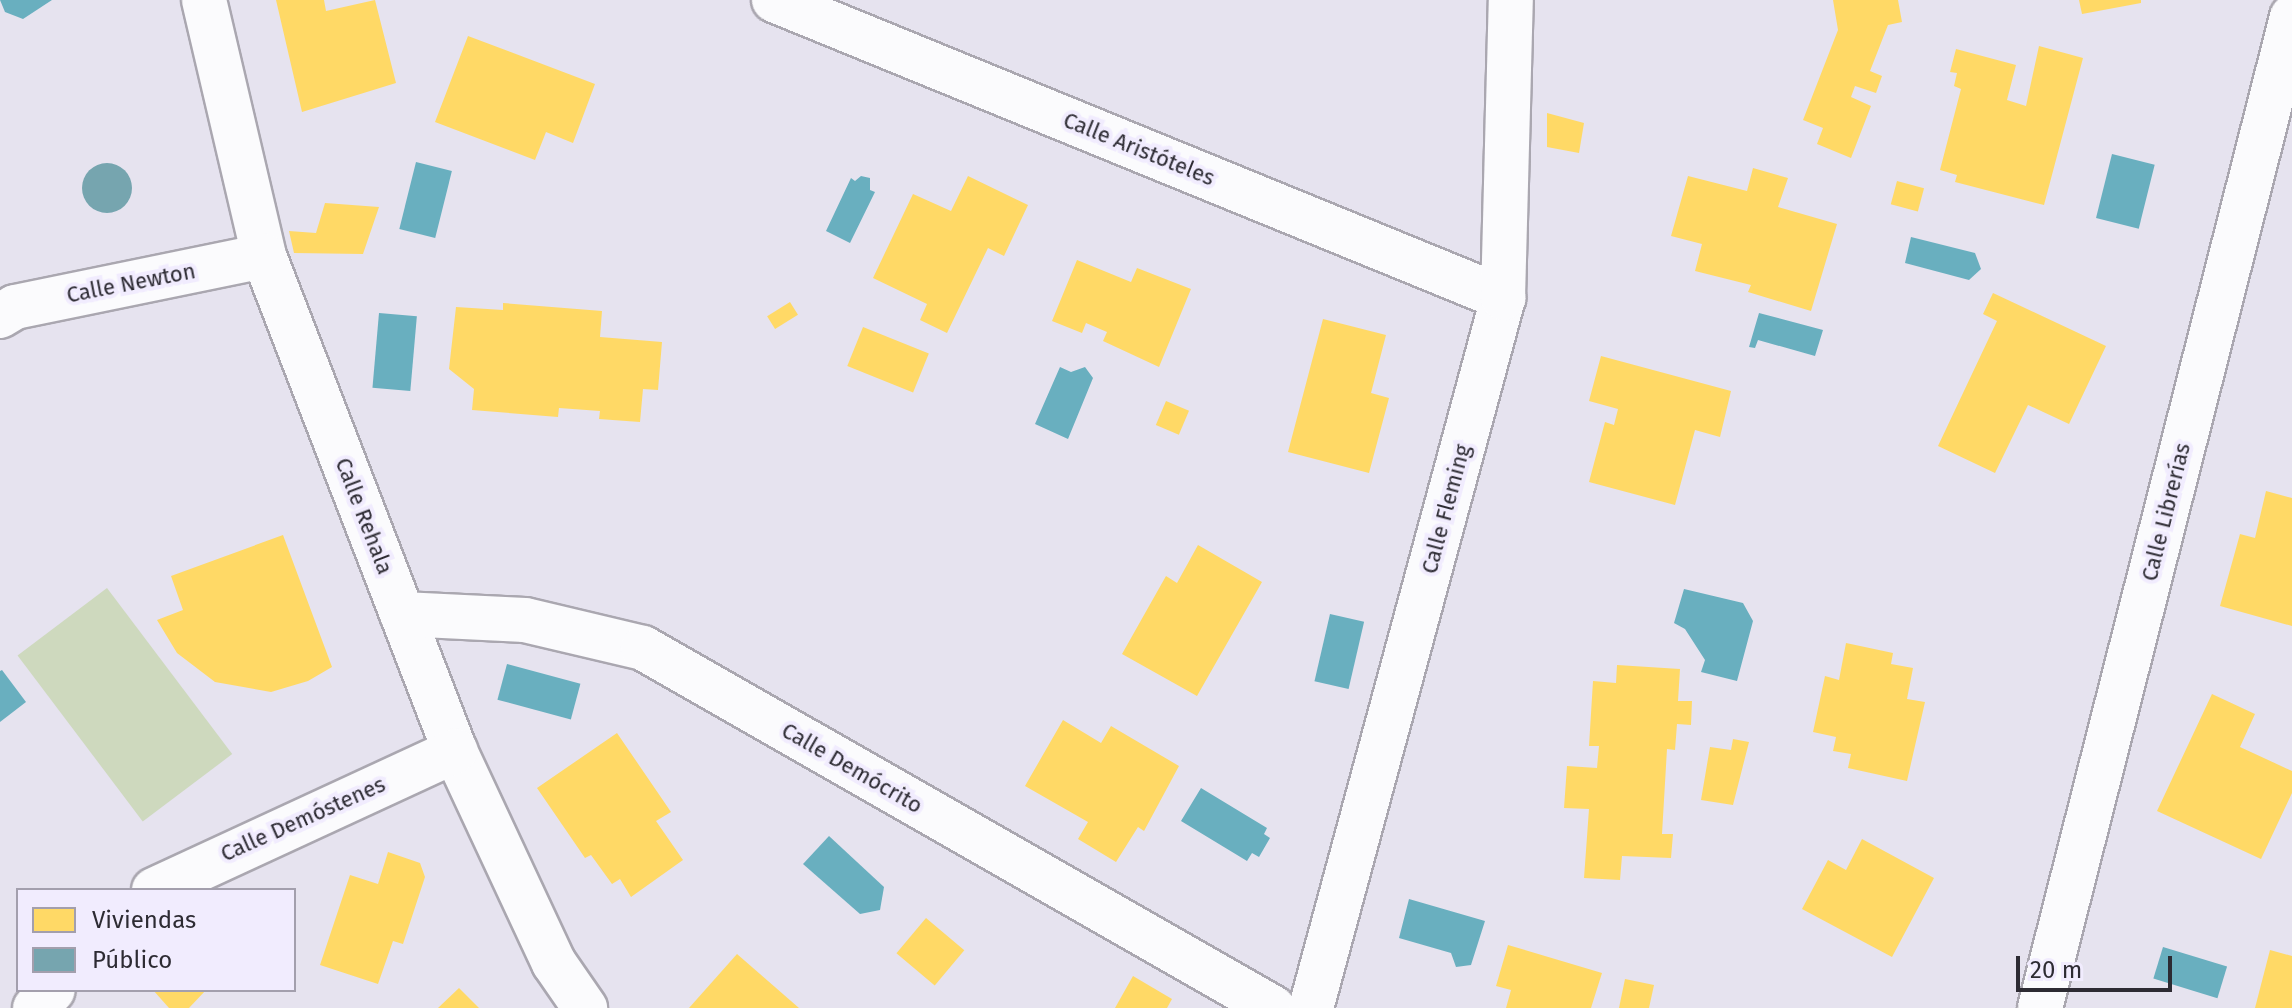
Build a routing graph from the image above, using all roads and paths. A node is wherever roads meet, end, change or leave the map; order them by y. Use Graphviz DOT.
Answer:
graph roads {
  1 [pos="204,0"];
  2 [pos="774,0"];
  3 [pos="1511,0"];
  4 [pos="2292,17"];
  5 [pos="264,256"];
  6 [pos="1503,298"];
  7 [pos="0,316"];
  8 [pos="402,614"];
  9 [pos="455,751"];
  10 [pos="158,888"];
  11 [pos="51,992"];
  12 [pos="35,1008"];
  13 [pos="585,1008"];
  14 [pos="1273,1008"];
  15 [pos="1311,1008"];
  16 [pos="2040,1008"];
  1 -- 5 [label="street, Calle Rehala"];
  2 -- 6 [label="street, Calle Aristóteles"];
  3 -- 6 [label="street, Calle Fleming"];
  4 -- 16 [label="street, Calle Librerías"];
  5 -- 7 [label="street, Calle Newton"];
  5 -- 8 [label="street, Calle Rehala"];
  6 -- 15 [label="street, Calle Fleming"];
  8 -- 9 [label="street, Calle Rehala"];
  8 -- 14 [label="street, Calle Demócrito"];
  9 -- 10 [label="street, Calle Demóstenes"];
  9 -- 13 [label="street, Calle Rehala"];
  11 -- 12 [label="street"];
}
